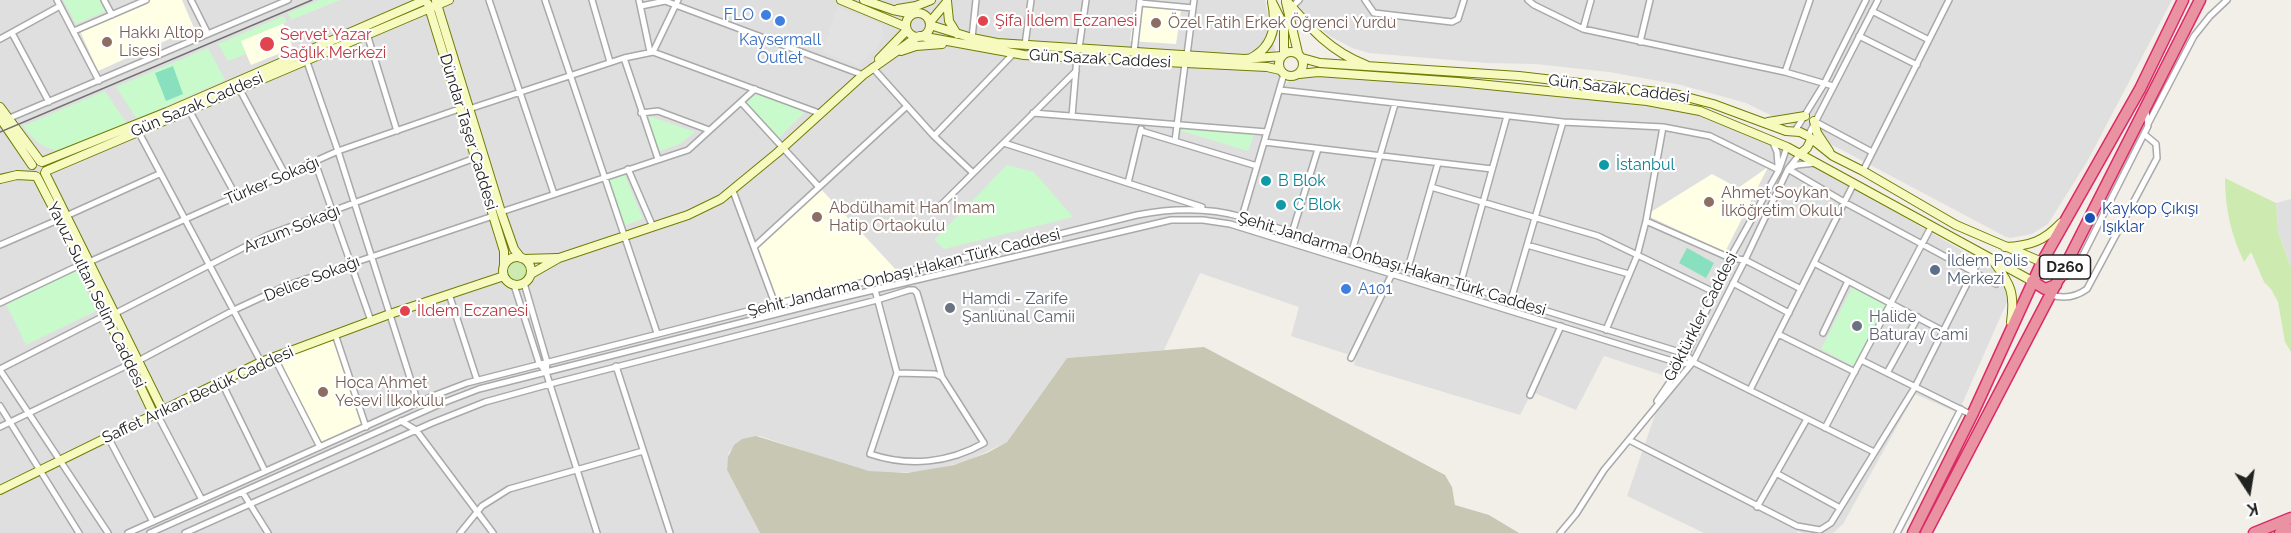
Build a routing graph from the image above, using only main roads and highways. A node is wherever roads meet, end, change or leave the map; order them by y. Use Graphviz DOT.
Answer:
graph roads {
  1 [pos="2183,0"];
  2 [pos="2200,0"];
  3 [pos="2042,262"];
  4 [pos="2032,281"];
  5 [pos="2057,282"];
  6 [pos="2291,518"];
  7 [pos="2291,529"];
  8 [pos="1913,533"];
  9 [pos="1926,533"];
  10 [pos="2254,533"];
  11 [pos="2280,533"];
  1 -- 3 [label="highway, D260"];
  2 -- 5 [label="highway, D260"];
  3 -- 4 [label="highway, D260"];
  3 -- 5 [label="highway"];
  4 -- 5 [label="highway"];
  4 -- 8 [label="highway, D260"];
  5 -- 9 [label="highway, D260"];
  6 -- 10 [label="highway"];
  7 -- 11 [label="highway"];
}
